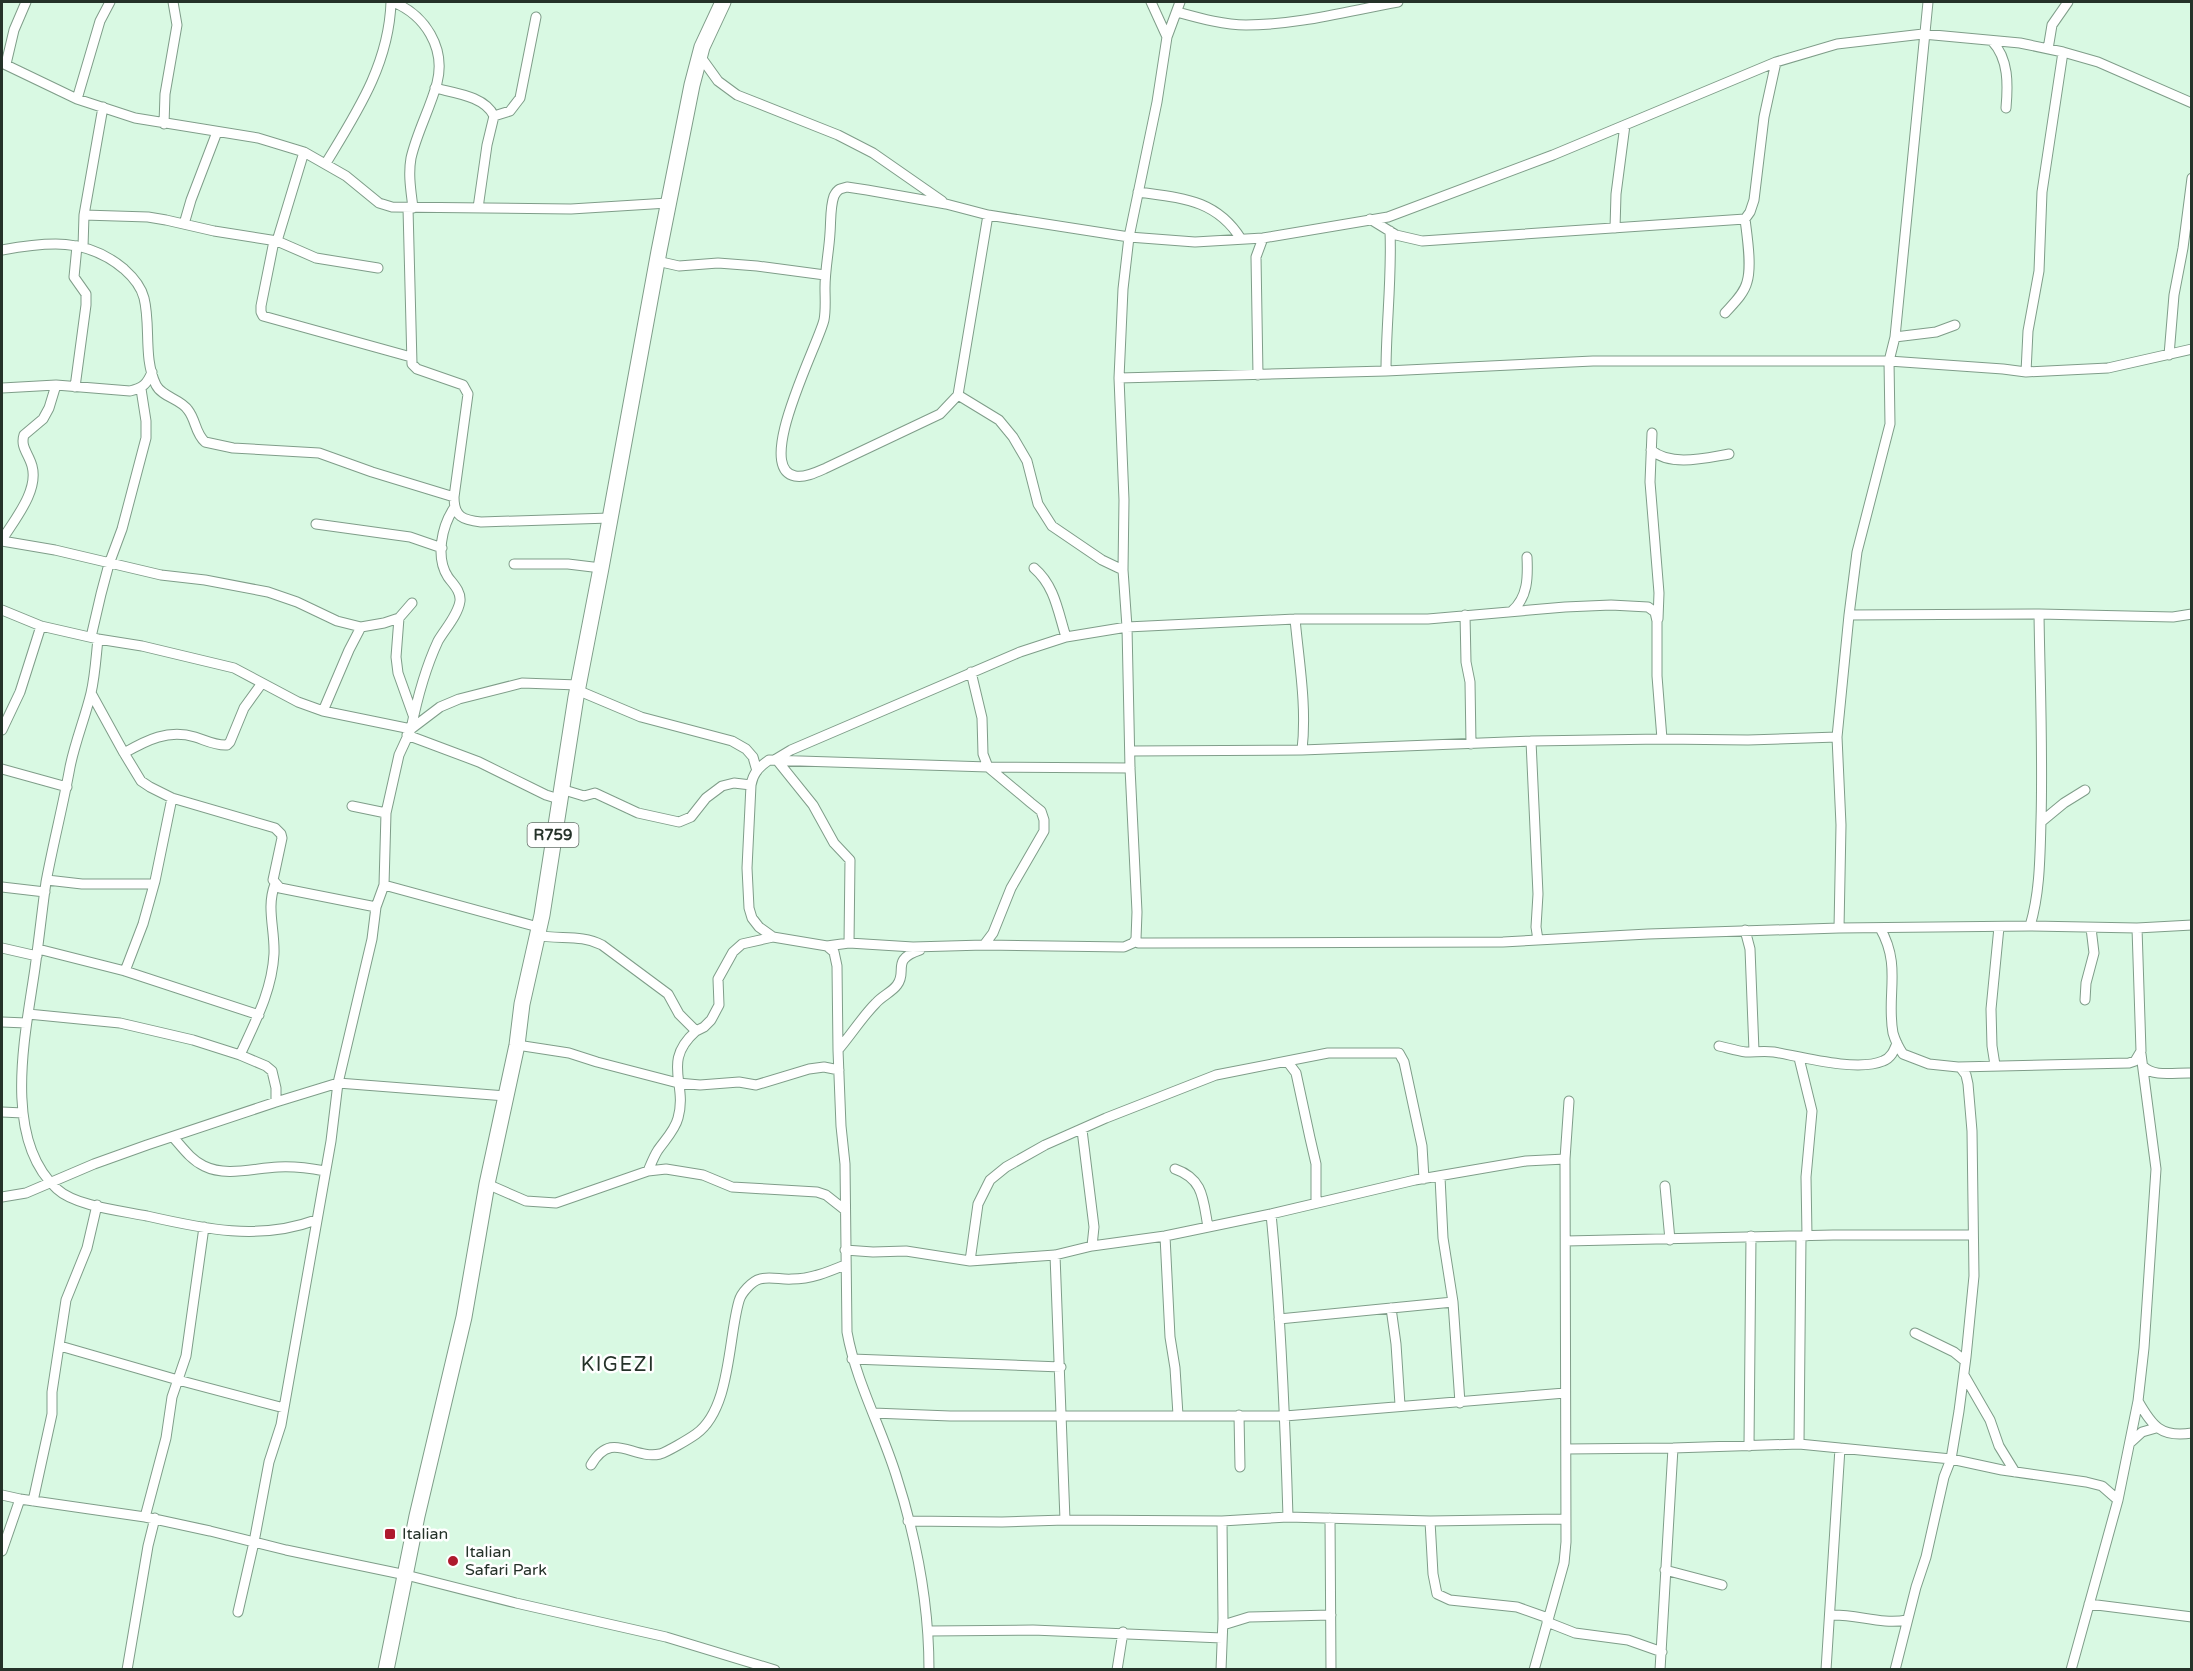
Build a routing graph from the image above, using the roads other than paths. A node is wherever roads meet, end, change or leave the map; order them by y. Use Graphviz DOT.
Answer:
graph roads {
  1 [pos="26,2"];
  2 [pos="110,2"];
  3 [pos="172,2"];
  4 [pos="392,2"];
  5 [pos="723,2"];
  6 [pos="1151,2"];
  7 [pos="1180,2"];
  8 [pos="1398,2"];
  9 [pos="1928,2"];
  10 [pos="2068,2"];
  11 [pos="1177,12"];
  12 [pos="536,17"];
  13 [pos="1923,34"];
  14 [pos="1167,37"];
  15 [pos="1992,41"];
  16 [pos="2048,49"];
  17 [pos="2063,52"];
  18 [pos="700,56"];
  19 [pos="1776,62"];
  20 [pos="4,64"];
  21 [pos="435,88"];
  22 [pos="77,99"];
  23 [pos="2192,103"];
  24 [pos="104,107"];
  25 [pos="2006,108"];
  26 [pos="494,116"];
  27 [pos="164,124"];
  28 [pos="1625,125"];
  29 [pos="217,132"];
  30 [pos="304,152"];
  31 [pos="326,163"];
  32 [pos="2192,178"];
  33 [pos="1138,192"];
  34 [pos="668,203"];
  35 [pos="946,204"];
  36 [pos="411,208"];
  37 [pos="478,208"];
  38 [pos="84,215"];
  39 [pos="988,215"];
  40 [pos="1370,219"];
  41 [pos="1745,219"];
  42 [pos="184,224"];
  43 [pos="1615,228"];
  44 [pos="1390,231"];
  45 [pos="1129,237"];
  46 [pos="1263,238"];
  47 [pos="1241,239"];
  48 [pos="276,241"];
  49 [pos="80,246"];
  50 [pos="2,250"];
  51 [pos="657,261"];
  52 [pos="378,268"];
  53 [pos="825,275"];
  54 [pos="1725,313"];
  55 [pos="1955,325"];
  56 [pos="1895,338"];
  57 [pos="2192,349"];
  58 [pos="2169,355"];
  59 [pos="411,357"];
  60 [pos="1889,361"];
  61 [pos="1386,371"];
  62 [pos="152,372"];
  63 [pos="2026,372"];
  64 [pos="1258,375"];
  65 [pos="1119,378"];
  66 [pos="56,385"];
  67 [pos="75,387"];
  68 [pos="2,388"];
  69 [pos="141,388"];
  70 [pos="958,395"];
  71 [pos="1652,434"];
  72 [pos="1651,450"];
  73 [pos="1729,454"];
  74 [pos="454,502"];
  75 [pos="610,518"];
  76 [pos="6,524"];
  77 [pos="316,524"];
  78 [pos="2,541"];
  79 [pos="442,548"];
  80 [pos="1527,557"];
  81 [pos="109,564"];
  82 [pos="514,564"];
  83 [pos="601,568"];
  84 [pos="1034,568"];
  85 [pos="1123,570"];
  86 [pos="412,603"];
  87 [pos="2,610"];
  88 [pos="1512,611"];
  89 [pos="2039,614"];
  90 [pos="2192,614"];
  91 [pos="1465,615"];
  92 [pos="1849,615"];
  93 [pos="399,618"];
  94 [pos="1295,619"];
  95 [pos="1657,621"];
  96 [pos="41,626"];
  97 [pos="361,627"];
  98 [pos="1126,627"];
  99 [pos="1066,637"];
  100 [pos="95,638"];
  101 [pos="970,672"];
  102 [pos="262,683"];
  103 [pos="577,688"];
  104 [pos="91,693"];
  105 [pos="323,711"];
  106 [pos="413,715"];
  107 [pos="2,730"];
  108 [pos="409,732"];
  109 [pos="1837,737"];
  110 [pos="1662,739"];
  111 [pos="1531,741"];
  112 [pos="1471,744"];
  113 [pos="1302,750"];
  114 [pos="1130,751"];
  115 [pos="124,753"];
  116 [pos="776,759"];
  117 [pos="988,768"];
  118 [pos="1130,768"];
  119 [pos="2,769"];
  120 [pos="757,771"];
  121 [pos="751,785"];
  122 [pos="67,787"];
  123 [pos="2085,790"];
  124 [pos="560,794"];
  125 [pos="172,798"];
  126 [pos="352,806"];
  127 [pos="386,813"];
  128 [pos="2041,822"];
  129 [pos="47,880"];
  130 [pos="154,884"];
  131 [pos="275,884"];
  132 [pos="384,885"];
  133 [pos="2,887"];
  134 [pos="45,892"];
  135 [pos="376,907"];
  136 [pos="2192,925"];
  137 [pos="2030,926"];
  138 [pos="1999,927"];
  139 [pos="1839,928"];
  140 [pos="1880,928"];
  141 [pos="2091,928"];
  142 [pos="2137,928"];
  143 [pos="1745,930"];
  144 [pos="537,931"];
  145 [pos="773,937"];
  146 [pos="1136,939"];
  147 [pos="1538,940"];
  148 [pos="849,943"];
  149 [pos="984,945"];
  150 [pos="827,946"];
  151 [pos="929,947"];
  152 [pos="2,948"];
  153 [pos="37,952"];
  154 [pos="125,971"];
  155 [pos="2085,1000"];
  156 [pos="259,1015"];
  157 [pos="27,1018"];
  158 [pos="2,1022"];
  159 [pos="696,1031"];
  160 [pos="1897,1043"];
  161 [pos="517,1045"];
  162 [pos="1719,1046"];
  163 [pos="838,1050"];
  164 [pos="1754,1052"];
  165 [pos="2141,1054"];
  166 [pos="240,1055"];
  167 [pos="1799,1058"];
  168 [pos="1287,1061"];
  169 [pos="1990,1065"];
  170 [pos="2143,1066"];
  171 [pos="1960,1067"];
  172 [pos="839,1070"];
  173 [pos="2192,1072"];
  174 [pos="338,1083"];
  175 [pos="678,1083"];
  176 [pos="1968,1084"];
  177 [pos="506,1096"];
  178 [pos="1569,1101"];
  179 [pos="276,1102"];
  180 [pos="2,1112"];
  181 [pos="23,1113"];
  182 [pos="1082,1130"];
  183 [pos="172,1137"];
  184 [pos="1565,1159"];
  185 [pos="1175,1169"];
  186 [pos="325,1171"];
  187 [pos="648,1171"];
  188 [pos="1440,1177"];
  189 [pos="1424,1179"];
  190 [pos="51,1183"];
  191 [pos="487,1184"];
  192 [pos="1665,1186"];
  193 [pos="2,1197"];
  194 [pos="1316,1202"];
  195 [pos="97,1205"];
  196 [pos="845,1210"];
  197 [pos="1271,1214"];
  198 [pos="316,1220"];
  199 [pos="204,1227"];
  200 [pos="1208,1227"];
  201 [pos="1973,1235"];
  202 [pos="1165,1236"];
  203 [pos="1751,1236"];
  204 [pos="1804,1236"];
  205 [pos="1670,1240"];
  206 [pos="1566,1241"];
  207 [pos="1092,1246"];
  208 [pos="845,1250"];
  209 [pos="1055,1255"];
  210 [pos="970,1261"];
  211 [pos="845,1265"];
  212 [pos="1453,1302"];
  213 [pos="1390,1308"];
  214 [pos="1279,1319"];
  215 [pos="1915,1333"];
  216 [pos="60,1346"];
  217 [pos="852,1359"];
  218 [pos="1965,1361"];
  219 [pos="1061,1367"];
  220 [pos="1964,1375"];
  221 [pos="178,1380"];
  222 [pos="1565,1394"];
  223 [pos="2138,1401"];
  224 [pos="1460,1403"];
  225 [pos="1400,1405"];
  226 [pos="284,1408"];
  227 [pos="873,1413"];
  228 [pos="1062,1414"];
  229 [pos="1178,1415"];
  230 [pos="1239,1415"];
  231 [pos="1285,1416"];
  232 [pos="2156,1428"];
  233 [pos="2192,1433"];
  234 [pos="1799,1444"];
  235 [pos="2129,1445"];
  236 [pos="1749,1446"];
  237 [pos="1673,1448"];
  238 [pos="1840,1448"];
  239 [pos="1566,1449"];
  240 [pos="1951,1459"];
  241 [pos="591,1465"];
  242 [pos="1240,1467"];
  243 [pos="2015,1472"];
  244 [pos="2,1495"];
  245 [pos="20,1499"];
  246 [pos="2118,1500"];
  247 [pos="33,1501"];
  248 [pos="1288,1517"];
  249 [pos="150,1518"];
  250 [pos="1330,1518"];
  251 [pos="1566,1519"];
  252 [pos="1065,1520"];
  253 [pos="908,1521"];
  254 [pos="1222,1521"];
  255 [pos="1430,1521"];
  256 [pos="254,1542"];
  257 [pos="2,1551"];
  258 [pos="1665,1570"];
  259 [pos="406,1575"];
  260 [pos="1722,1585"];
  261 [pos="2089,1604"];
  262 [pos="238,1612"];
  263 [pos="1331,1615"];
  264 [pos="1831,1615"];
  265 [pos="2192,1617"];
  266 [pos="1547,1620"];
  267 [pos="1907,1620"];
  268 [pos="1223,1625"];
  269 [pos="929,1631"];
  270 [pos="1123,1632"];
  271 [pos="1222,1638"];
  272 [pos="1662,1652"];
  273 [pos="127,1670"];
  274 [pos="386,1670"];
  275 [pos="775,1670"];
  276 [pos="929,1670"];
  277 [pos="1117,1670"];
  278 [pos="1221,1670"];
  279 [pos="1331,1670"];
  280 [pos="1534,1670"];
  281 [pos="1660,1670"];
  282 [pos="1826,1670"];
  283 [pos="1895,1670"];
  284 [pos="2071,1670"];
  1 -- 20 [label="street"];
  2 -- 22 [label="street"];
  3 -- 27 [label="street"];
  4 -- 21 [label="street"];
  4 -- 31 [label="street"];
  5 -- 18 [label="main road, R759"];
  6 -- 14 [label="street"];
  7 -- 11 [label="street"];
  8 -- 11 [label="street"];
  9 -- 13 [label="street"];
  10 -- 16 [label="street"];
  11 -- 14 [label="street"];
  12 -- 26 [label="street"];
  13 -- 15 [label="street"];
  13 -- 19 [label="street"];
  13 -- 56 [label="street"];
  14 -- 33 [label="street"];
  15 -- 16 [label="street"];
  15 -- 25 [label="street"];
  16 -- 17 [label="street"];
  17 -- 23 [label="street"];
  17 -- 63 [label="street"];
  18 -- 34 [label="main road, R759"];
  18 -- 35 [label="street"];
  19 -- 28 [label="street"];
  19 -- 41 [label="street"];
  20 -- 22 [label="street"];
  21 -- 26 [label="street"];
  21 -- 36 [label="street"];
  22 -- 24 [label="street"];
  24 -- 27 [label="street"];
  24 -- 38 [label="street"];
  26 -- 37 [label="street"];
  27 -- 29 [label="street"];
  28 -- 40 [label="street"];
  28 -- 43 [label="street"];
  29 -- 30 [label="street"];
  29 -- 42 [label="street"];
  30 -- 31 [label="street"];
  30 -- 48 [label="street"];
  31 -- 36 [label="street"];
  32 -- 58 [label="street"];
  33 -- 45 [label="street"];
  33 -- 47 [label="street"];
  34 -- 37 [label="street"];
  34 -- 51 [label="main road, R759"];
  35 -- 39 [label="street"];
  35 -- 53 [label="street"];
  36 -- 37 [label="street"];
  36 -- 59 [label="street"];
  38 -- 42 [label="street"];
  38 -- 49 [label="street"];
  39 -- 45 [label="street"];
  39 -- 70 [label="street"];
  40 -- 44 [label="street"];
  40 -- 46 [label="street"];
  41 -- 43 [label="street"];
  41 -- 54 [label="street"];
  42 -- 48 [label="street"];
  43 -- 44 [label="street"];
  44 -- 61 [label="street"];
  45 -- 47 [label="street"];
  45 -- 65 [label="street"];
  46 -- 47 [label="street"];
  46 -- 64 [label="street"];
  48 -- 52 [label="street"];
  48 -- 59 [label="street"];
  49 -- 50 [label="street"];
  49 -- 62 [label="street"];
  49 -- 67 [label="street"];
  51 -- 53 [label="street"];
  51 -- 75 [label="main road, R759"];
  53 -- 70 [label="street"];
  55 -- 56 [label="street"];
  56 -- 60 [label="street"];
  57 -- 58 [label="street"];
  58 -- 63 [label="street"];
  59 -- 74 [label="street"];
  60 -- 61 [label="street"];
  60 -- 63 [label="street"];
  60 -- 92 [label="street"];
  61 -- 64 [label="street"];
  62 -- 69 [label="street"];
  62 -- 74 [label="street"];
  64 -- 65 [label="street"];
  65 -- 85 [label="street"];
  66 -- 67 [label="street"];
  66 -- 68 [label="street"];
  66 -- 76 [label="street"];
  67 -- 69 [label="street"];
  69 -- 81 [label="street"];
  70 -- 85 [label="street"];
  71 -- 72 [label="street"];
  72 -- 73 [label="street"];
  72 -- 95 [label="street"];
  74 -- 75 [label="street"];
  74 -- 79 [label="street"];
  75 -- 83 [label="main road, R759"];
  76 -- 78 [label="street"];
  77 -- 79 [label="street"];
  78 -- 81 [label="street"];
  79 -- 106 [label="street"];
  80 -- 88 [label="street"];
  81 -- 97 [label="street"];
  81 -- 100 [label="street"];
  82 -- 83 [label="street"];
  83 -- 103 [label="main road, R759"];
  84 -- 99 [label="street"];
  85 -- 98 [label="street"];
  86 -- 93 [label="street"];
  87 -- 96 [label="street"];
  88 -- 91 [label="street"];
  88 -- 95 [label="street"];
  89 -- 90 [label="street"];
  89 -- 92 [label="street"];
  89 -- 128 [label="street"];
  91 -- 94 [label="street"];
  91 -- 112 [label="street"];
  92 -- 109 [label="street"];
  93 -- 97 [label="street"];
  93 -- 106 [label="street"];
  94 -- 98 [label="street"];
  94 -- 113 [label="street"];
  95 -- 110 [label="street"];
  96 -- 100 [label="street"];
  96 -- 107 [label="street"];
  97 -- 105 [label="street"];
  98 -- 99 [label="street"];
  98 -- 114 [label="street"];
  99 -- 101 [label="street"];
  100 -- 102 [label="street"];
  100 -- 104 [label="street"];
  101 -- 116 [label="street"];
  101 -- 117 [label="street"];
  102 -- 105 [label="street"];
  102 -- 115 [label="street"];
  103 -- 108 [label="street"];
  103 -- 120 [label="street"];
  103 -- 124 [label="main road, R759"];
  104 -- 115 [label="street"];
  104 -- 122 [label="street"];
  105 -- 108 [label="street"];
  106 -- 108 [label="street"];
  108 -- 124 [label="street"];
  108 -- 127 [label="street"];
  109 -- 110 [label="street"];
  109 -- 139 [label="street"];
  110 -- 111 [label="street"];
  111 -- 112 [label="street"];
  111 -- 147 [label="street"];
  112 -- 113 [label="street"];
  113 -- 114 [label="street"];
  114 -- 118 [label="street"];
  115 -- 125 [label="street"];
  116 -- 117 [label="street"];
  116 -- 120 [label="street"];
  116 -- 148 [label="street"];
  117 -- 118 [label="street"];
  117 -- 149 [label="street"];
  118 -- 146 [label="street"];
  119 -- 122 [label="street"];
  120 -- 121 [label="street"];
  121 -- 124 [label="street"];
  121 -- 145 [label="street"];
  122 -- 129 [label="street"];
  123 -- 128 [label="street"];
  124 -- 144 [label="main road, R759"];
  125 -- 130 [label="street"];
  125 -- 131 [label="street"];
  126 -- 127 [label="street"];
  127 -- 132 [label="street"];
  128 -- 137 [label="street"];
  129 -- 130 [label="street"];
  129 -- 134 [label="street"];
  130 -- 154 [label="street"];
  131 -- 135 [label="street"];
  131 -- 156 [label="street"];
  132 -- 135 [label="street"];
  132 -- 144 [label="street"];
  133 -- 134 [label="street"];
  134 -- 153 [label="street"];
  135 -- 174 [label="street"];
  136 -- 142 [label="street"];
  137 -- 138 [label="street"];
  137 -- 141 [label="street"];
  138 -- 140 [label="street"];
  138 -- 169 [label="street"];
  139 -- 140 [label="street"];
  139 -- 143 [label="street"];
  140 -- 160 [label="street"];
  141 -- 142 [label="street"];
  141 -- 155 [label="street"];
  142 -- 165 [label="street"];
  143 -- 147 [label="street"];
  143 -- 164 [label="street"];
  144 -- 159 [label="street"];
  144 -- 161 [label="main road, R759"];
  145 -- 150 [label="street"];
  145 -- 159 [label="street"];
  146 -- 147 [label="street"];
  146 -- 149 [label="street"];
  148 -- 150 [label="street"];
  148 -- 151 [label="street"];
  149 -- 151 [label="street"];
  150 -- 163 [label="street"];
  151 -- 163 [label="street"];
  152 -- 153 [label="street"];
  153 -- 154 [label="street"];
  153 -- 157 [label="street"];
  154 -- 156 [label="street"];
  156 -- 166 [label="street"];
  157 -- 158 [label="street"];
  157 -- 166 [label="street"];
  157 -- 181 [label="street"];
  159 -- 175 [label="street"];
  160 -- 167 [label="street"];
  160 -- 171 [label="street"];
  161 -- 175 [label="street"];
  161 -- 177 [label="main road, R759"];
  162 -- 164 [label="street"];
  163 -- 172 [label="street"];
  164 -- 167 [label="street"];
  165 -- 169 [label="street"];
  165 -- 170 [label="street"];
  166 -- 179 [label="street"];
  167 -- 204 [label="street"];
  168 -- 182 [label="street"];
  168 -- 189 [label="street"];
  168 -- 194 [label="street"];
  169 -- 171 [label="street"];
  169 -- 176 [label="street"];
  170 -- 173 [label="street"];
  170 -- 223 [label="street"];
  171 -- 176 [label="street"];
  172 -- 175 [label="street"];
  172 -- 196 [label="street"];
  174 -- 177 [label="street"];
  174 -- 179 [label="street"];
  174 -- 186 [label="street"];
  175 -- 187 [label="street"];
  176 -- 201 [label="street"];
  177 -- 191 [label="main road, R759"];
  178 -- 184 [label="street"];
  179 -- 183 [label="street"];
  180 -- 181 [label="street"];
  181 -- 190 [label="street"];
  182 -- 207 [label="street"];
  182 -- 210 [label="street"];
  183 -- 186 [label="street"];
  183 -- 190 [label="street"];
  184 -- 188 [label="street"];
  184 -- 206 [label="street"];
  185 -- 200 [label="street"];
  186 -- 198 [label="street"];
  187 -- 191 [label="street"];
  187 -- 196 [label="street"];
  188 -- 189 [label="street"];
  188 -- 212 [label="street"];
  189 -- 194 [label="street"];
  190 -- 193 [label="street"];
  190 -- 195 [label="street"];
  191 -- 259 [label="main road, R759"];
  192 -- 205 [label="street"];
  194 -- 197 [label="street"];
  195 -- 199 [label="street"];
  195 -- 216 [label="street"];
  196 -- 208 [label="street"];
  197 -- 200 [label="street"];
  197 -- 214 [label="street"];
  198 -- 199 [label="street"];
  198 -- 226 [label="street"];
  199 -- 221 [label="street"];
  200 -- 202 [label="street"];
  201 -- 204 [label="street"];
  201 -- 218 [label="street"];
  202 -- 207 [label="street"];
  202 -- 229 [label="street"];
  203 -- 204 [label="street"];
  203 -- 205 [label="street"];
  203 -- 236 [label="street"];
  204 -- 234 [label="street"];
  205 -- 206 [label="street"];
  206 -- 222 [label="street"];
  207 -- 209 [label="street"];
  208 -- 210 [label="street"];
  208 -- 211 [label="street"];
  209 -- 210 [label="street"];
  209 -- 219 [label="street"];
  211 -- 217 [label="street"];
  211 -- 241 [label="street"];
  212 -- 213 [label="street"];
  212 -- 224 [label="street"];
  213 -- 214 [label="street"];
  213 -- 225 [label="street"];
  214 -- 231 [label="street"];
  215 -- 218 [label="street"];
  216 -- 221 [label="street"];
  216 -- 247 [label="street"];
  217 -- 219 [label="street"];
  217 -- 227 [label="street"];
  218 -- 220 [label="street"];
  219 -- 228 [label="street"];
  220 -- 240 [label="street"];
  220 -- 243 [label="street"];
  221 -- 226 [label="street"];
  221 -- 249 [label="street"];
  222 -- 224 [label="street"];
  222 -- 239 [label="street"];
  223 -- 232 [label="street"];
  223 -- 235 [label="street"];
  224 -- 225 [label="street"];
  225 -- 231 [label="street"];
  226 -- 256 [label="street"];
  227 -- 228 [label="street"];
  227 -- 253 [label="street"];
  228 -- 229 [label="street"];
  228 -- 252 [label="street"];
  229 -- 230 [label="street"];
  230 -- 231 [label="street"];
  230 -- 242 [label="street"];
  231 -- 248 [label="street"];
  232 -- 233 [label="street"];
  232 -- 235 [label="street"];
  234 -- 236 [label="street"];
  234 -- 238 [label="street"];
  235 -- 246 [label="street"];
  236 -- 237 [label="street"];
  237 -- 239 [label="street"];
  237 -- 258 [label="street"];
  238 -- 240 [label="street"];
  238 -- 264 [label="street"];
  239 -- 251 [label="street"];
  240 -- 243 [label="street"];
  240 -- 267 [label="street"];
  243 -- 246 [label="street"];
  244 -- 245 [label="street"];
  245 -- 247 [label="street"];
  245 -- 257 [label="street"];
  246 -- 261 [label="street"];
  247 -- 249 [label="street"];
  248 -- 250 [label="street"];
  248 -- 254 [label="street"];
  249 -- 256 [label="street"];
  249 -- 273 [label="street"];
  250 -- 255 [label="street"];
  250 -- 263 [label="street"];
  251 -- 255 [label="street"];
  251 -- 266 [label="street"];
  252 -- 253 [label="street"];
  252 -- 254 [label="street"];
  253 -- 269 [label="street"];
  254 -- 268 [label="street"];
  255 -- 266 [label="street"];
  256 -- 259 [label="street"];
  256 -- 262 [label="street"];
  258 -- 260 [label="street"];
  258 -- 272 [label="street"];
  259 -- 274 [label="main road, R759"];
  259 -- 275 [label="street"];
  261 -- 265 [label="street"];
  261 -- 284 [label="street"];
  263 -- 268 [label="street"];
  263 -- 279 [label="street"];
  264 -- 267 [label="street"];
  264 -- 282 [label="street"];
  266 -- 272 [label="street"];
  266 -- 280 [label="street"];
  267 -- 283 [label="street"];
  268 -- 271 [label="street"];
  269 -- 270 [label="street"];
  269 -- 276 [label="street"];
  270 -- 271 [label="street"];
  270 -- 277 [label="street"];
  271 -- 278 [label="street"];
  272 -- 281 [label="street"];
}
